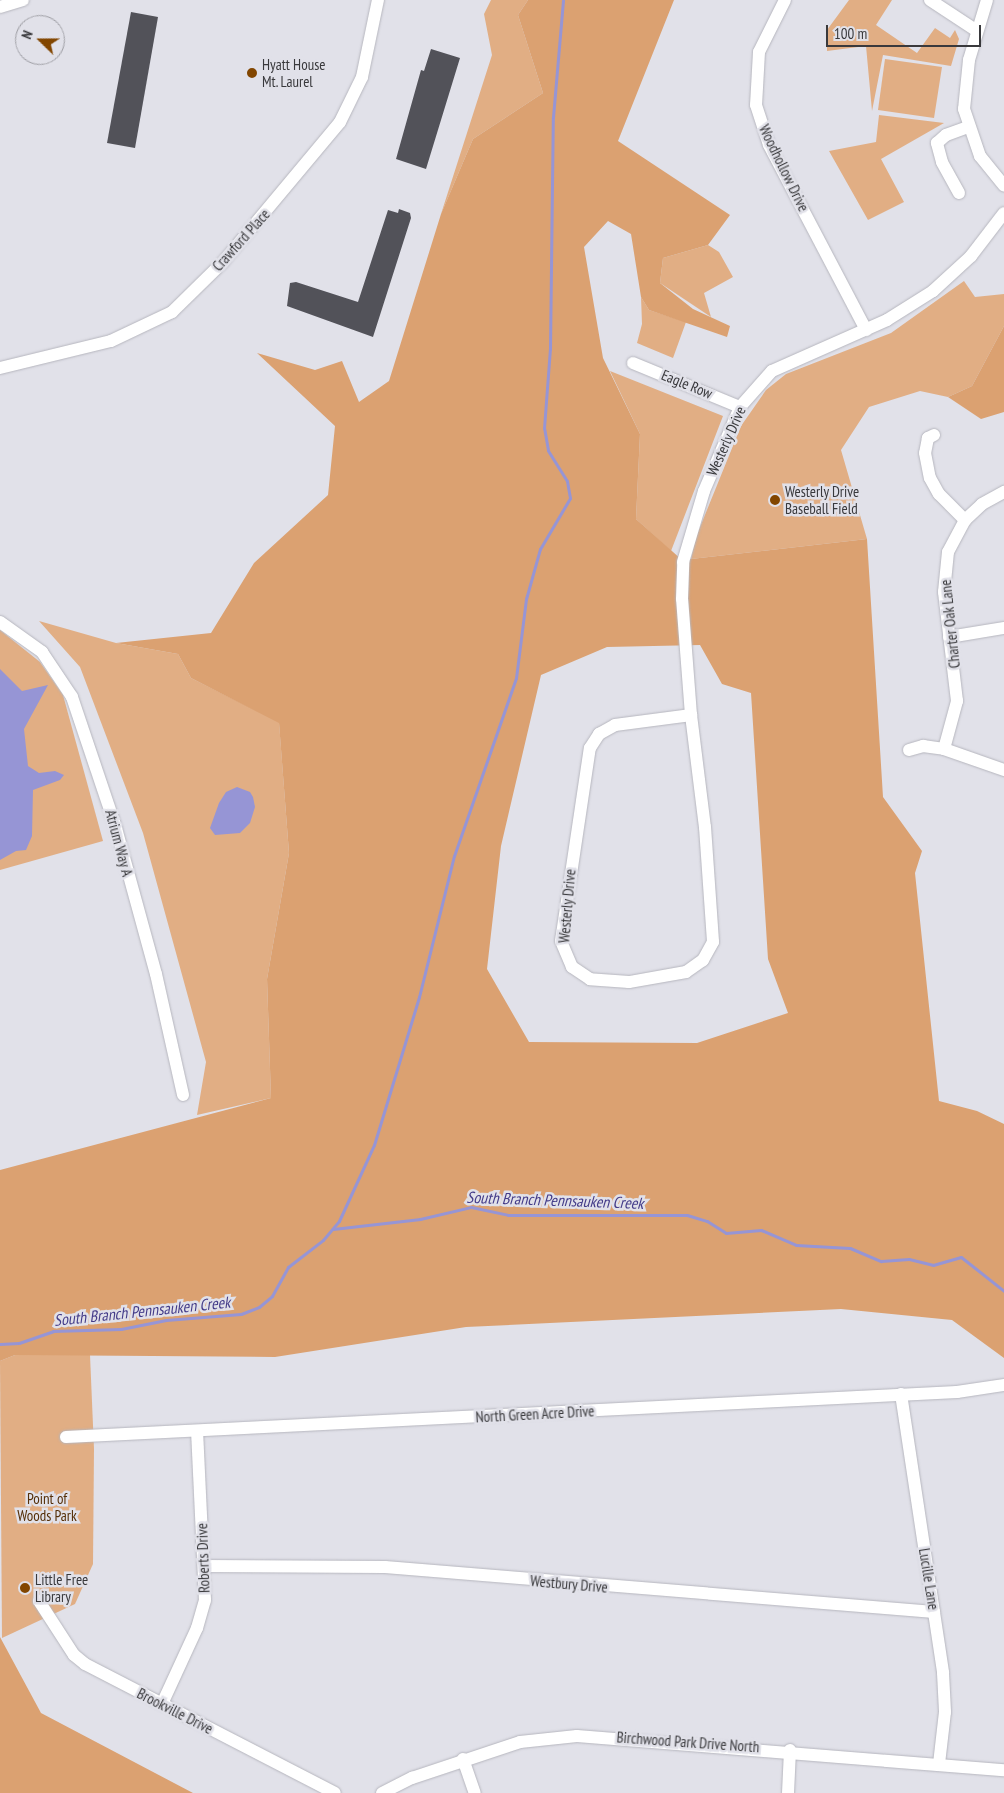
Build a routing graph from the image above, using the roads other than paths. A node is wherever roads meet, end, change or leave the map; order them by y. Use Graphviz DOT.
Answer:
graph roads {
  1 [pos="23,0"];
  2 [pos="378,0"];
  3 [pos="785,0"];
  4 [pos="930,0"];
  5 [pos="987,0"];
  6 [pos="0,7"];
  7 [pos="977,31"];
  8 [pos="968,128"];
  9 [pos="1004,186"];
  10 [pos="959,193"];
  11 [pos="1004,213"];
  12 [pos="866,330"];
  13 [pos="633,363"];
  14 [pos="0,368"];
  15 [pos="740,407"];
  16 [pos="934,435"];
  17 [pos="1004,492"];
  18 [pos="966,520"];
  19 [pos="0,622"];
  20 [pos="1004,628"];
  21 [pos="949,637"];
  22 [pos="691,715"];
  23 [pos="944,749"];
  24 [pos="909,750"];
  25 [pos="1004,770"];
  26 [pos="183,1095"];
  27 [pos="1004,1385"];
  28 [pos="901,1394"];
  29 [pos="197,1433"];
  30 [pos="66,1437"];
  31 [pos="204,1566"];
  32 [pos="39,1601"];
  33 [pos="934,1612"];
  34 [pos="162,1704"];
  35 [pos="790,1750"];
  36 [pos="463,1759"];
  37 [pos="939,1764"];
  38 [pos="1004,1770"];
  39 [pos="335,1793"];
  40 [pos="382,1793"];
  41 [pos="475,1793"];
  42 [pos="788,1793"];
  1 -- 6 [label="street"];
  2 -- 14 [label="street, Crawford Place"];
  3 -- 12 [label="street, Woodhollow Drive"];
  4 -- 7 [label="street"];
  5 -- 7 [label="street"];
  7 -- 8 [label="street"];
  8 -- 9 [label="street"];
  8 -- 10 [label="street"];
  11 -- 12 [label="street, Westerly Drive"];
  12 -- 15 [label="street, Westerly Drive"];
  13 -- 15 [label="street, Eagle Row"];
  15 -- 22 [label="street, Westerly Drive"];
  16 -- 18 [label="street"];
  17 -- 18 [label="street, Charter Oak Lane"];
  18 -- 21 [label="street, Charter Oak Lane"];
  19 -- 26 [label="street, Atrium Way A"];
  20 -- 21 [label="street"];
  21 -- 23 [label="street, Charter Oak Lane"];
  22 -- 22 [label="street, Westerly Drive"];
  23 -- 24 [label="street"];
  23 -- 25 [label="street"];
  27 -- 28 [label="street, North Green Acre Drive"];
  28 -- 29 [label="street, North Green Acre Drive"];
  28 -- 33 [label="street, Lucille Lane"];
  29 -- 30 [label="street, North Green Acre Drive"];
  29 -- 31 [label="street, Roberts Drive"];
  31 -- 33 [label="street, Westbury Drive"];
  31 -- 34 [label="street, Roberts Drive"];
  32 -- 34 [label="street, Brookville Drive"];
  33 -- 37 [label="street, Lucille Lane"];
  34 -- 39 [label="street, Brookville Drive"];
  35 -- 36 [label="street, Birchwood Park Drive North"];
  35 -- 37 [label="street, Birchwood Park Drive North"];
  35 -- 42 [label="street"];
  36 -- 40 [label="street, Birchwood Park Drive North"];
  36 -- 41 [label="street"];
  37 -- 38 [label="street, Birchwood Park Drive North"];
}
